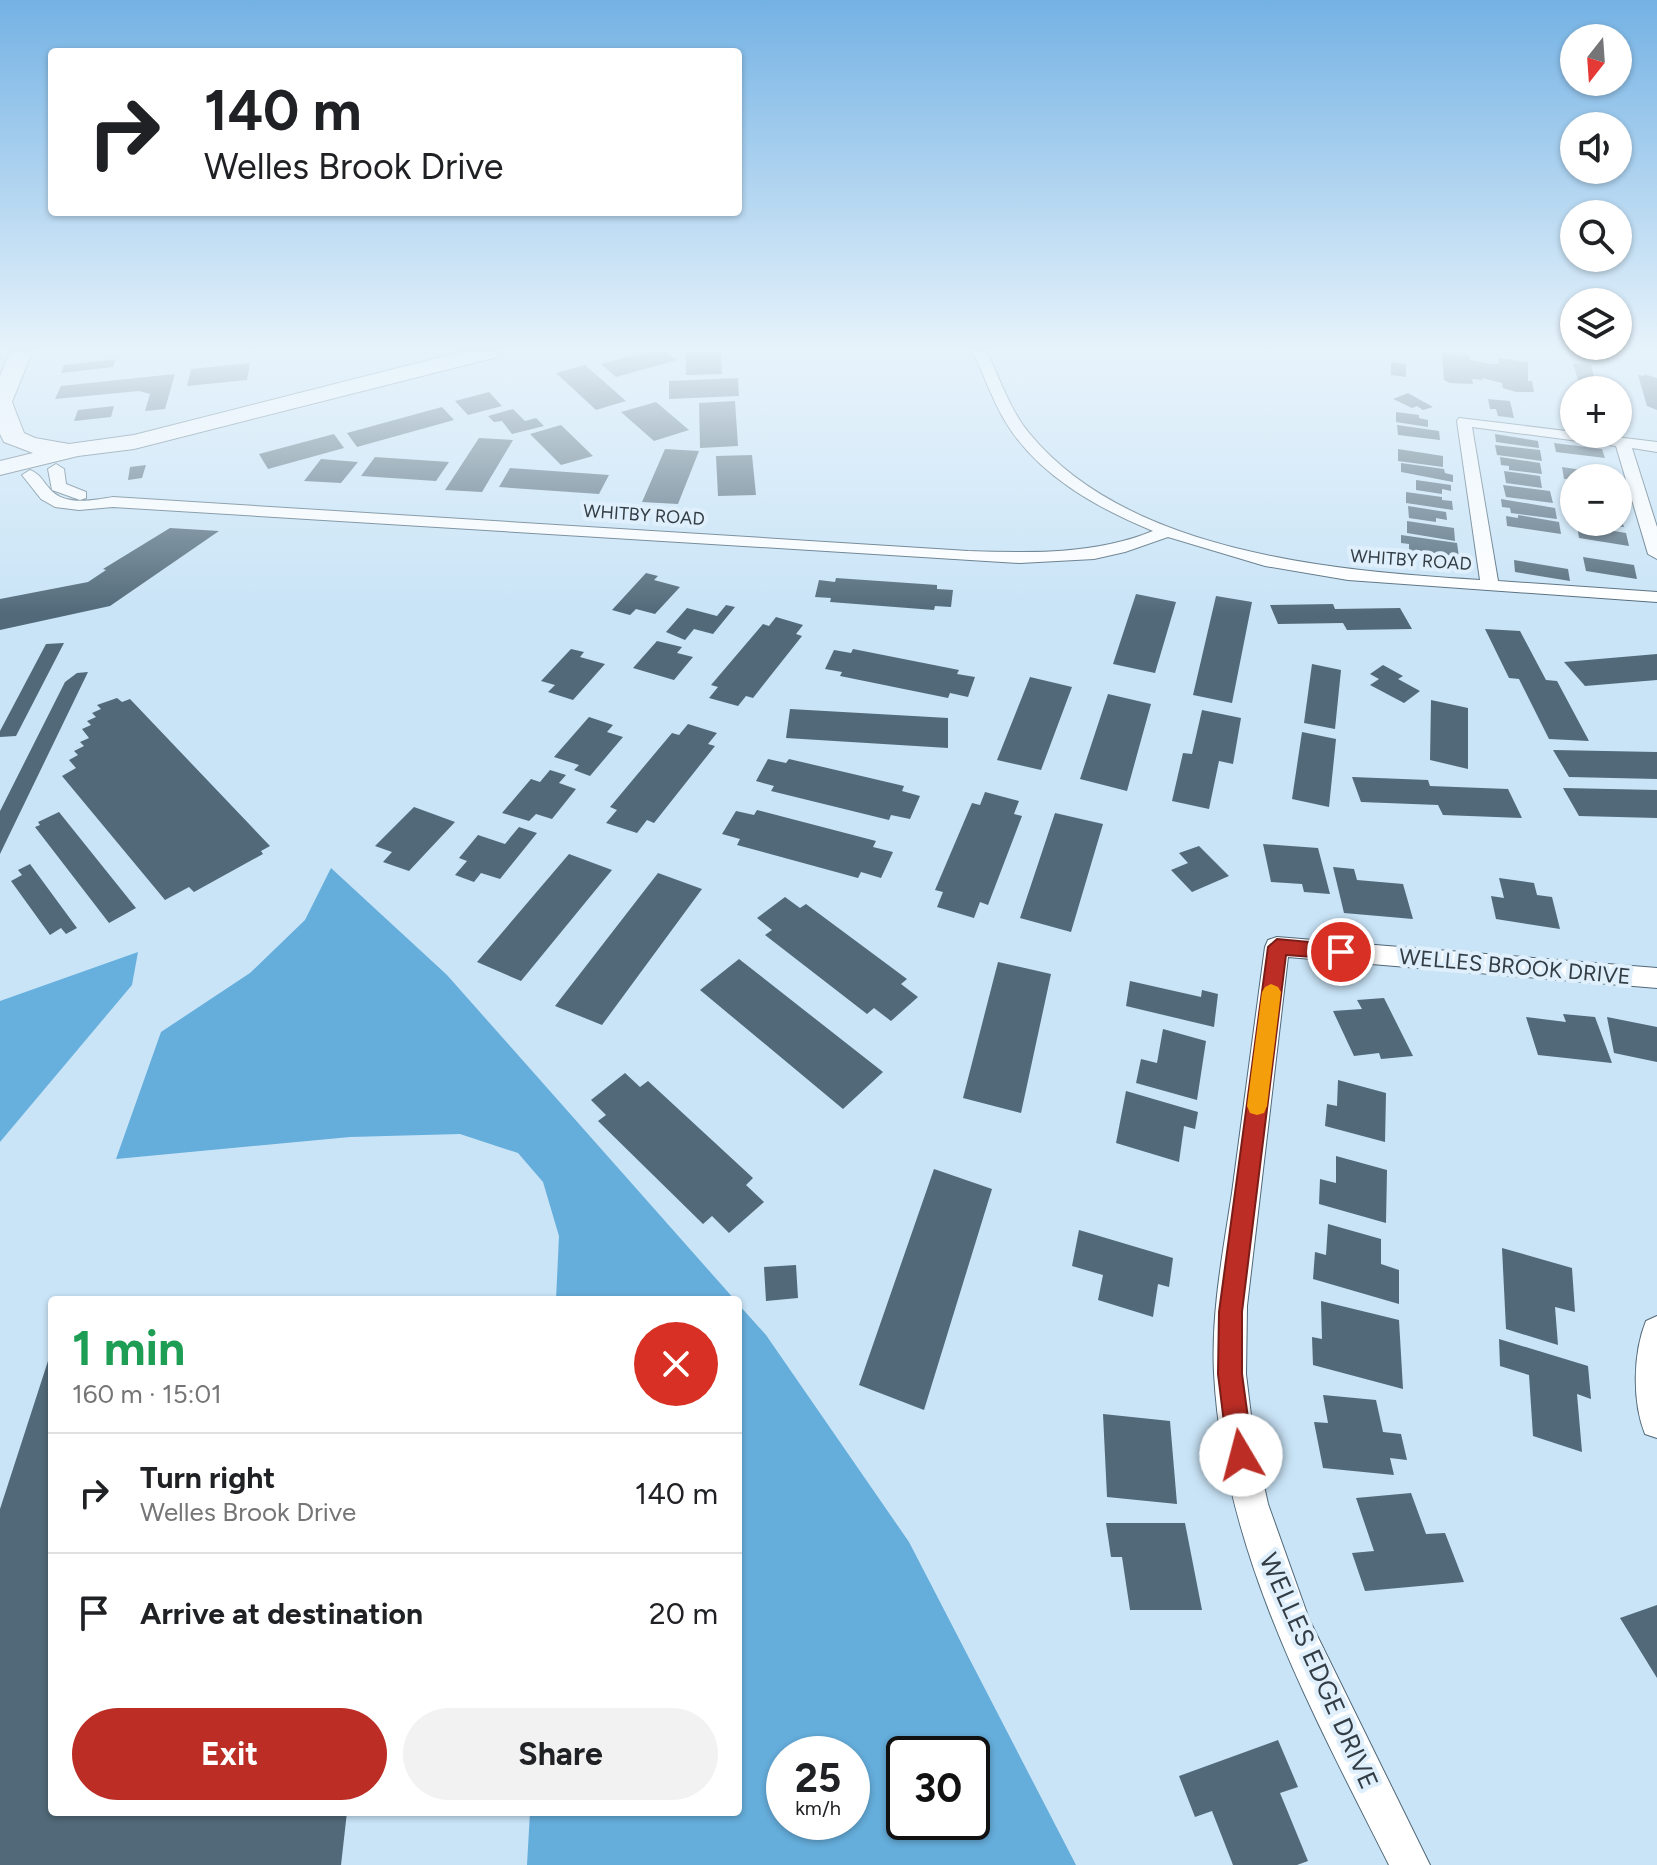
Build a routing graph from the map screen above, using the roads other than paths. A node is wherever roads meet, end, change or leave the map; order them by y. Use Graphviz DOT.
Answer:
graph roads {
  1 [pos="15,439"];
  2 [pos="146,439"];
  3 [pos="1027,439"];
  4 [pos="1467,439"];
  5 [pos="134,442"];
  6 [pos="1632,443"];
  7 [pos="1657,447"];
  8 [pos="1624,448"];
  9 [pos="78,449"];
  10 [pos="0,468"];
  11 [pos="56,469"];
  12 [pos="30,475"];
  13 [pos="0,482"];
  14 [pos="113,502"];
  15 [pos="1167,531"];
  16 [pos="1657,554"];
  17 [pos="1490,586"];
  18 [pos="1657,597"];
  19 [pos="1277,947"];
  20 [pos="1657,978"];
  21 [pos="1657,1332"];
  22 [pos="1657,1422"];
  23 [pos="1410,1865"];
  1 -- 9 [label="main road"];
  2 -- 5 [label="main road"];
  3 -- 15 [label="street, WHITBY ROAD"];
  4 -- 17 [label="street"];
  5 -- 9 [label="main road"];
  5 -- 11 [label="main road"];
  6 -- 7 [label="street"];
  8 -- 16 [label="street"];
  9 -- 10 [label="main road"];
  11 -- 12 [label="main road"];
  11 -- 14 [label="street, WHITBY ROAD"];
  12 -- 13 [label="main road"];
  12 -- 14 [label="street, WHITBY ROAD"];
  14 -- 15 [label="street, WHITBY ROAD"];
  15 -- 17 [label="street, WHITBY ROAD"];
  17 -- 18 [label="street, WHITBY ROAD"];
  19 -- 20 [label="street, WELLES BROOK DRIVE"];
  19 -- 23 [label="street, WELLES EDGE DRIVE"];
  21 -- 22 [label="street"];
}
